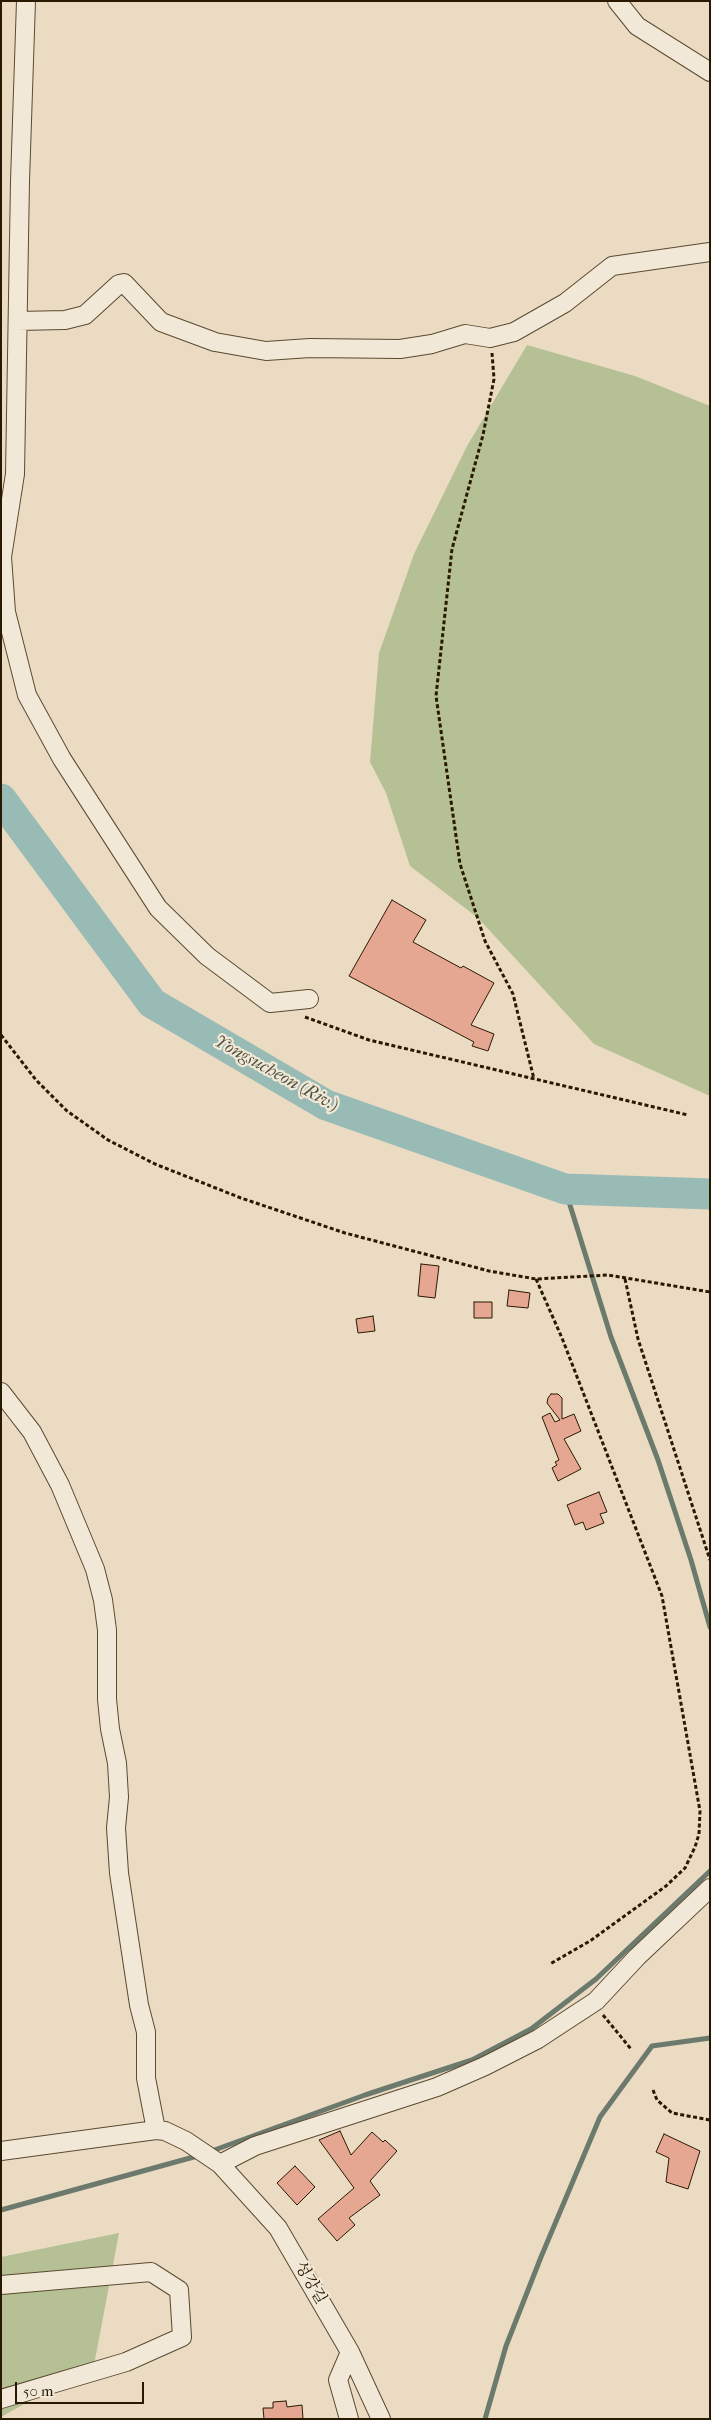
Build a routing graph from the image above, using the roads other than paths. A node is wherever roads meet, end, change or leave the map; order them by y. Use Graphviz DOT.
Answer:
graph roads {
  1 [pos="26,1"];
  2 [pos="617,1"];
  3 [pos="710,72"];
  4 [pos="710,252"];
  5 [pos="18,321"];
  6 [pos="8,431"];
  7 [pos="309,999"];
  8 [pos="1,1392"];
  9 [pos="710,1888"];
  10 [pos="156,2130"];
  11 [pos="1,2151"];
  12 [pos="218,2163"];
  13 [pos="1,2285"];
  14 [pos="350,2352"];
  15 [pos="1,2399"];
  16 [pos="349,2419"];
  17 [pos="381,2419"];
  1 -- 5 [label="street"];
  2 -- 3 [label="street"];
  4 -- 5 [label="street"];
  5 -- 6 [label="street"];
  6 -- 7 [label="street"];
  8 -- 10 [label="street"];
  9 -- 12 [label="street"];
  10 -- 11 [label="street"];
  10 -- 12 [label="street, 성강길"];
  12 -- 14 [label="street, 성강길"];
  13 -- 15 [label="street"];
  14 -- 16 [label="street"];
  14 -- 17 [label="street, 성강길"];
}
